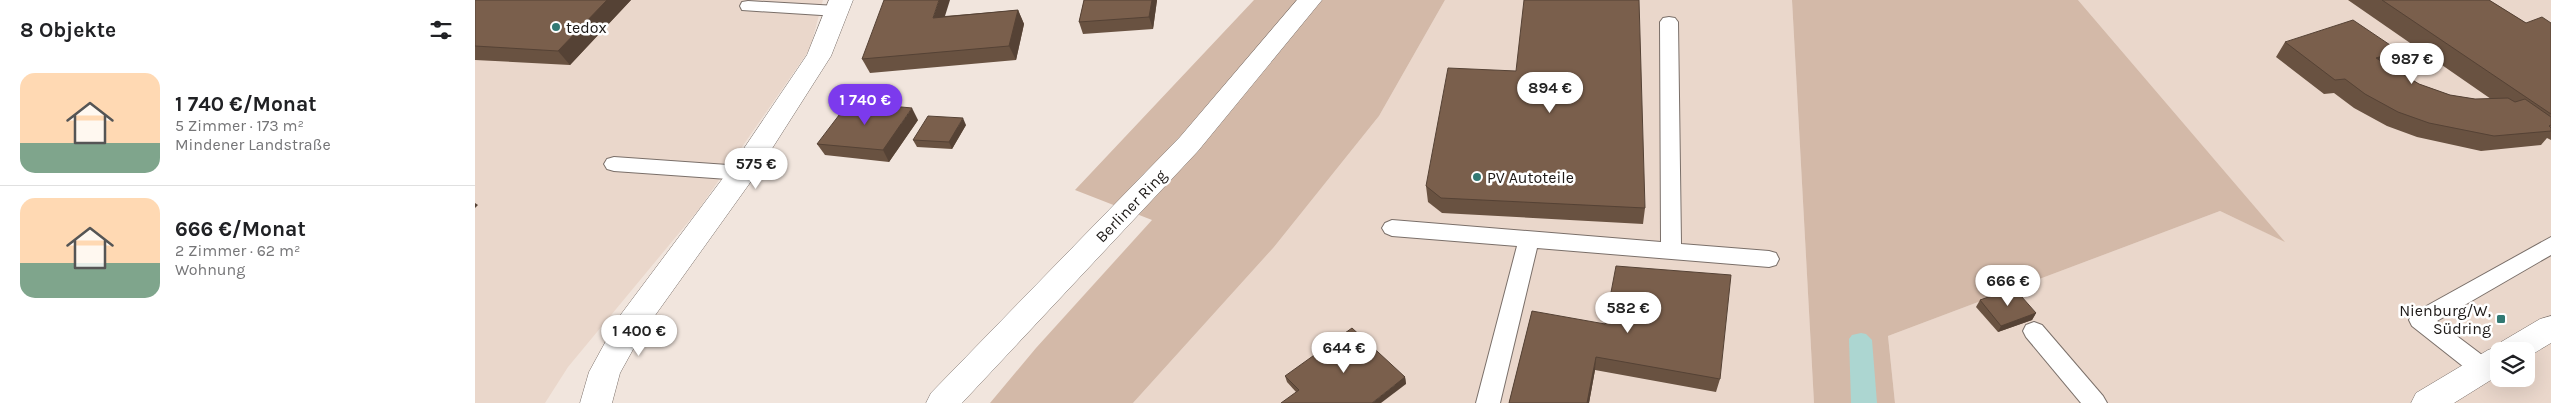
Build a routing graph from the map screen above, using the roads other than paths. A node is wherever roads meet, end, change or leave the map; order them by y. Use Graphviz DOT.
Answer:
graph roads {
  1 [pos="1310,0"];
  2 [pos="839,5"];
  3 [pos="748,6"];
  4 [pos="1669,22"];
  5 [pos="614,164"];
  6 [pos="742,173"];
  7 [pos="1392,228"];
  8 [pos="1529,239"];
  9 [pos="2551,245"];
  10 [pos="1671,251"];
  11 [pos="1769,259"];
  12 [pos="2551,328"];
  13 [pos="2034,331"];
  14 [pos="2527,342"];
  15 [pos="2490,363"];
  16 [pos="2490,365"];
  17 [pos="2441,400"];
  18 [pos="596,403"];
  19 [pos="942,403"];
  20 [pos="1488,403"];
  21 [pos="2095,403"];
  1 -- 19 [label="main road, Berliner Ring"];
  2 -- 3 [label="lane"];
  2 -- 6 [label="main road"];
  4 -- 10 [label="lane"];
  5 -- 6 [label="lane"];
  6 -- 18 [label="main road"];
  7 -- 8 [label="lane"];
  8 -- 10 [label="lane"];
  8 -- 20 [label="lane"];
  9 -- 15 [label="lane"];
  10 -- 11 [label="lane"];
  12 -- 14 [label="main road"];
  13 -- 21 [label="lane"];
  16 -- 17 [label="main road"];
}
